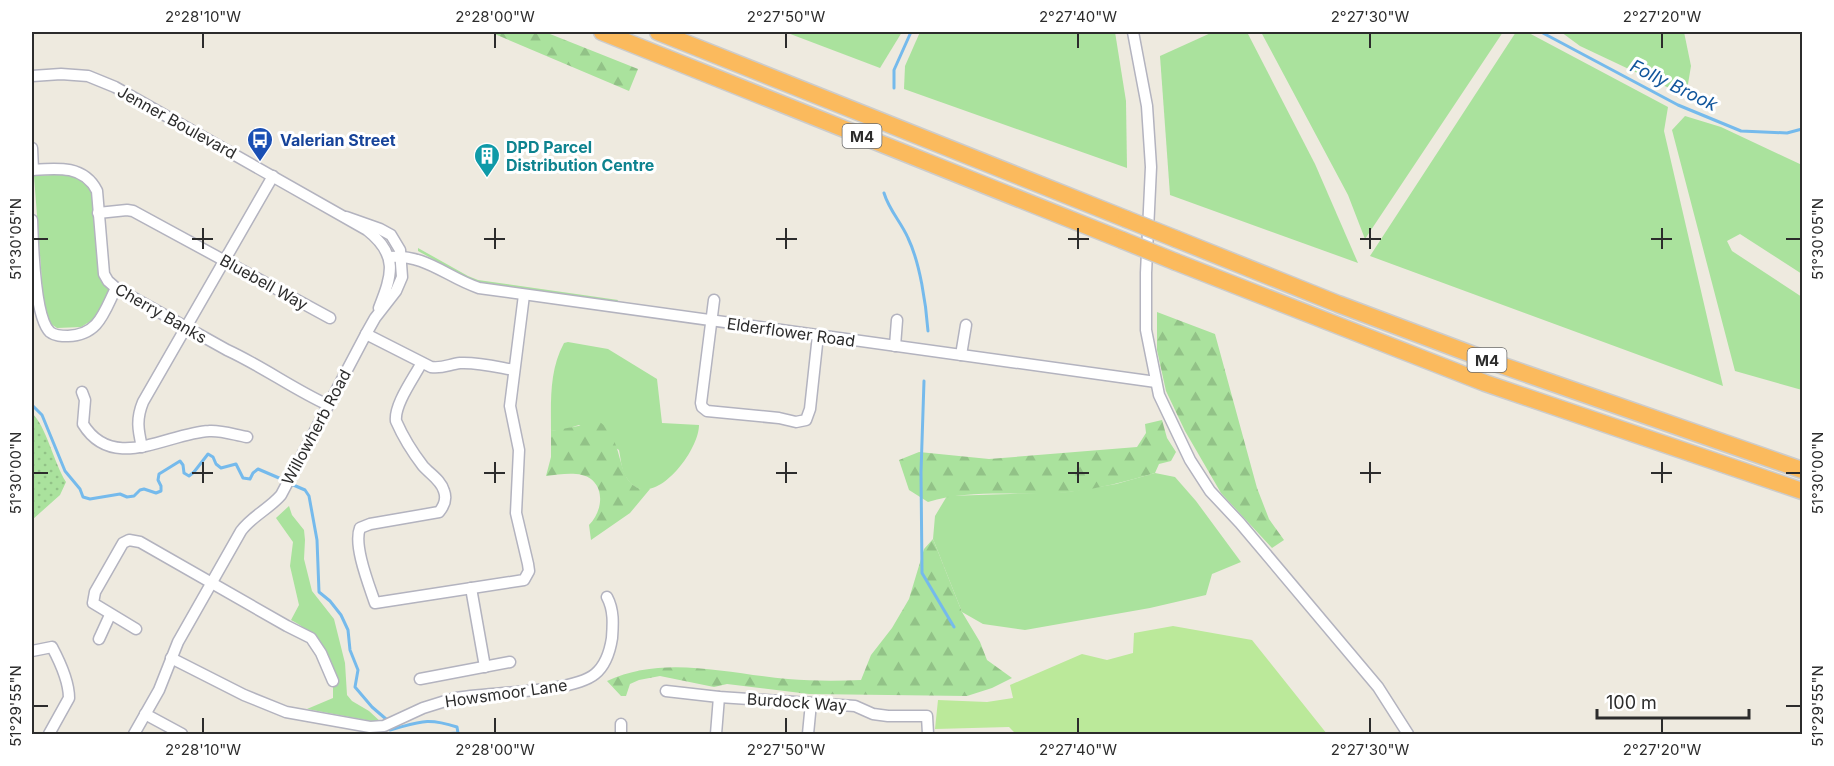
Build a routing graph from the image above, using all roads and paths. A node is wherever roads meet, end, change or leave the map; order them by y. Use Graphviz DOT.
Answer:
graph roads {
  1 [pos="602,32"];
  2 [pos="658,32"];
  3 [pos="1133,32"];
  4 [pos="32,76"];
  5 [pos="32,148"];
  6 [pos="32,170"];
  7 [pos="273,176"];
  8 [pos="98,213"];
  9 [pos="346,217"];
  10 [pos="32,220"];
  11 [pos="33,255"];
  12 [pos="401,256"];
  13 [pos="389,257"];
  14 [pos="226,261"];
  15 [pos="432,264"];
  16 [pos="403,270"];
  17 [pos="390,271"];
  18 [pos="116,288"];
  19 [pos="524,295"];
  20 [pos="714,300"];
  21 [pos="330,318"];
  22 [pos="375,318"];
  23 [pos="712,320"];
  24 [pos="897,320"];
  25 [pos="966,325"];
  26 [pos="187,327"];
  27 [pos="366,334"];
  28 [pos="818,335"];
  29 [pos="895,346"];
  30 [pos="961,355"];
  31 [pos="421,363"];
  32 [pos="514,370"];
  33 [pos="1156,382"];
  34 [pos="82,392"];
  35 [pos="328,405"];
  36 [pos="247,437"];
  37 [pos="142,447"];
  38 [pos="1803,470"];
  39 [pos="1803,491"];
  40 [pos="211,583"];
  41 [pos="471,588"];
  42 [pos="607,597"];
  43 [pos="110,615"];
  44 [pos="136,629"];
  45 [pos="99,639"];
  46 [pos="32,651"];
  47 [pos="171,658"];
  48 [pos="510,662"];
  49 [pos="485,667"];
  50 [pos="420,679"];
  51 [pos="333,681"];
  52 [pos="666,691"];
  53 [pos="719,697"];
  54 [pos="811,703"];
  55 [pos="145,714"];
  56 [pos="49,735"];
  57 [pos="134,735"];
  58 [pos="182,735"];
  59 [pos="716,735"];
  60 [pos="807,735"];
  61 [pos="928,735"];
  62 [pos="1408,735"];
  1 -- 39 [label="highway, M4, bridge"];
  2 -- 38 [label="highway, M4, bridge"];
  3 -- 33 [label="street"];
  4 -- 7 [label="street, Jenner Boulevard"];
  5 -- 6 [label="street, Cherry Banks"];
  6 -- 8 [label="street, Cherry Banks"];
  7 -- 9 [label="street, Jenner Boulevard"];
  7 -- 14 [label="street"];
  8 -- 14 [label="street, Bluebell Way"];
  8 -- 18 [label="street, Cherry Banks"];
  9 -- 12 [label="street, Jenner Boulevard"];
  9 -- 13 [label="street, Jenner Boulevard"];
  10 -- 11 [label="street"];
  11 -- 18 [label="street"];
  12 -- 13 [label="street, Elderflower Road"];
  12 -- 15 [label="street, Elderflower Road"];
  12 -- 16 [label="street, Jenner Boulevard"];
  13 -- 17 [label="street"];
  14 -- 21 [label="street, Bluebell Way"];
  14 -- 26 [label="street"];
  15 -- 16 [label="street"];
  15 -- 19 [label="street, Elderflower Road"];
  16 -- 17 [label="street"];
  16 -- 22 [label="street, Willowherb Road"];
  17 -- 22 [label="street"];
  18 -- 26 [label="street, Cherry Banks"];
  19 -- 23 [label="street, Elderflower Road"];
  19 -- 32 [label="street"];
  20 -- 23 [label="street"];
  22 -- 27 [label="street, Willowherb Road"];
  23 -- 28 [label="street, Elderflower Road"];
  23 -- 28 [label="street"];
  24 -- 29 [label="street"];
  25 -- 30 [label="street"];
  26 -- 35 [label="street, Cherry Banks"];
  26 -- 37 [label="street"];
  27 -- 31 [label="street"];
  27 -- 35 [label="street, Willowherb Road"];
  28 -- 29 [label="street, Elderflower Road"];
  29 -- 30 [label="street, Elderflower Road"];
  30 -- 33 [label="street, Elderflower Road"];
  31 -- 32 [label="street"];
  31 -- 41 [label="street"];
  32 -- 41 [label="street"];
  33 -- 62 [label="street"];
  34 -- 37 [label="street"];
  35 -- 40 [label="street, Willowherb Road"];
  36 -- 37 [label="street"];
  40 -- 43 [label="street"];
  40 -- 47 [label="street, Willowherb Road"];
  40 -- 51 [label="street"];
  41 -- 49 [label="street"];
  42 -- 47 [label="street, Howsmoor Lane"];
  43 -- 44 [label="street"];
  43 -- 45 [label="street"];
  46 -- 56 [label="street"];
  47 -- 55 [label="street, Willowherb Road"];
  48 -- 49 [label="street"];
  49 -- 50 [label="street"];
  52 -- 53 [label="street, Burdock Way"];
  53 -- 54 [label="street, Burdock Way"];
  53 -- 59 [label="street"];
  54 -- 60 [label="street"];
  54 -- 61 [label="street, Burdock Way"];
  55 -- 57 [label="street, Willowherb Road"];
  55 -- 58 [label="street"];
}
